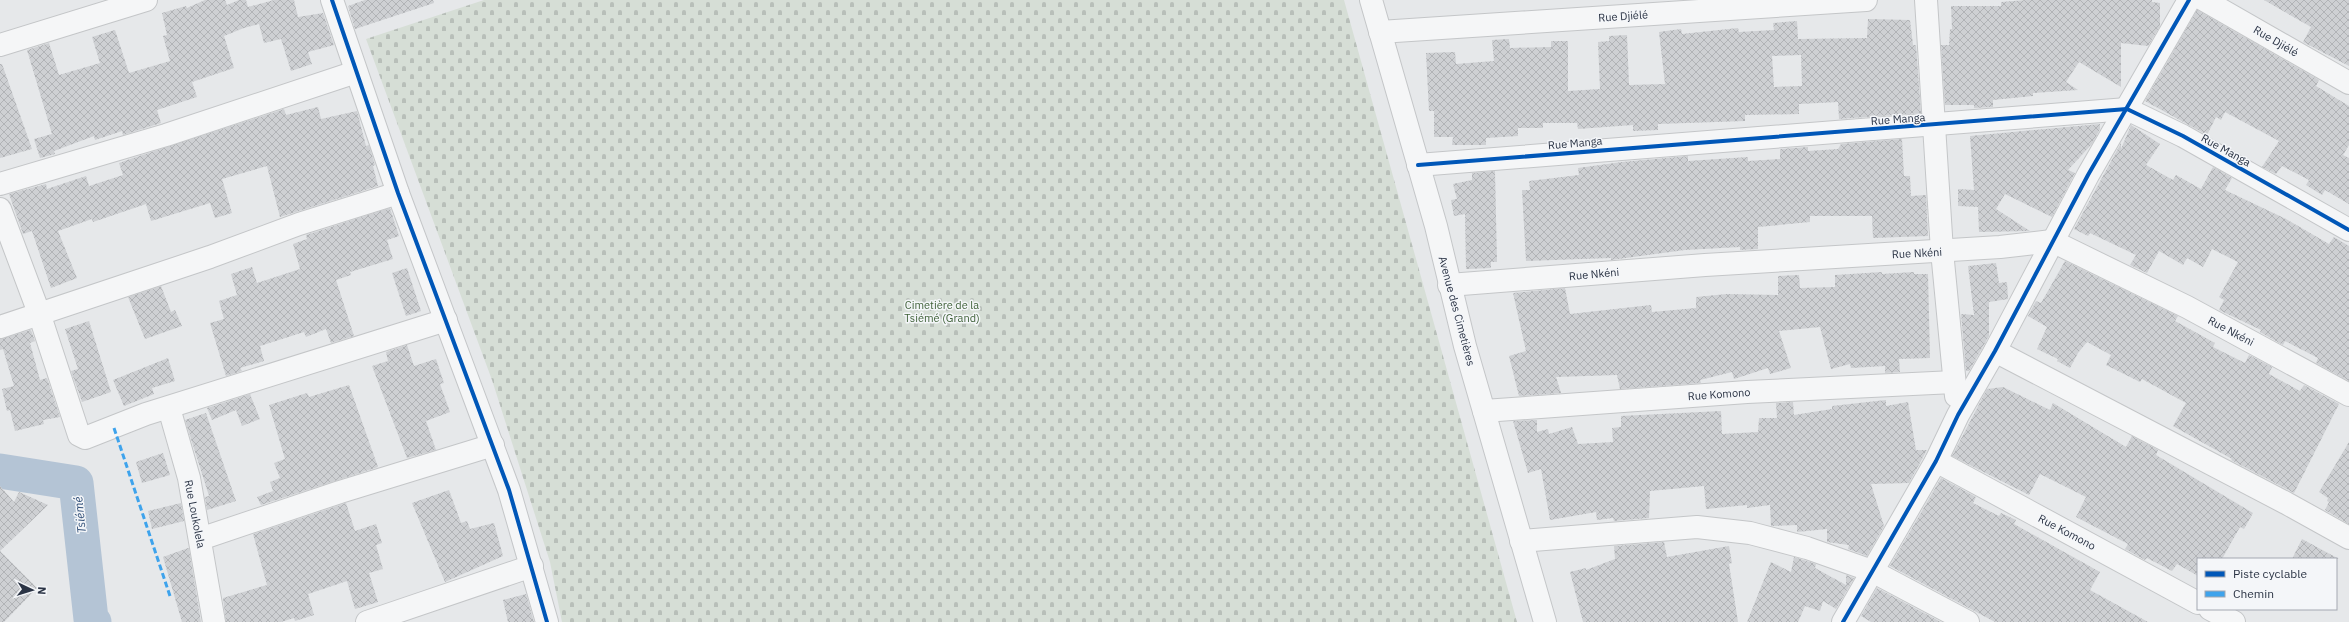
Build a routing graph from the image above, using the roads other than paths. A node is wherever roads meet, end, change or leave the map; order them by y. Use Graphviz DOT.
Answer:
graph roads {
  1 [pos="146,0"];
  2 [pos="332,0"];
  3 [pos="1370,0"];
  4 [pos="1866,0"];
  5 [pos="1926,0"];
  6 [pos="2189,0"];
  7 [pos="2204,0"];
  8 [pos="1380,32"];
  9 [pos="0,45"];
  10 [pos="356,72"];
  11 [pos="2349,83"];
  12 [pos="2127,109"];
  13 [pos="1934,125"];
  14 [pos="1418,164"];
  15 [pos="0,184"];
  16 [pos="398,193"];
  17 [pos="0,209"];
  18 [pos="2349,230"];
  19 [pos="2052,241"];
  20 [pos="1942,251"];
  21 [pos="1449,286"];
  22 [pos="39,313"];
  23 [pos="446,320"];
  24 [pos="0,327"];
  25 [pos="1995,351"];
  26 [pos="1954,382"];
  27 [pos="2349,395"];
  28 [pos="168,408"];
  29 [pos="1484,411"];
  30 [pos="1958,415"];
  31 [pos="493,445"];
  32 [pos="1936,461"];
  33 [pos="2349,538"];
  34 [pos="200,539"];
  35 [pos="1521,541"];
  36 [pos="532,566"];
  37 [pos="1872,571"];
  38 [pos="2197,601"];
  39 [pos="2212,610"];
  40 [pos="214,622"];
  41 [pos="367,622"];
  42 [pos="547,622"];
  43 [pos="1545,622"];
  44 [pos="1843,622"];
  45 [pos="1968,622"];
  46 [pos="2234,622"];
  1 -- 9 [label="street"];
  2 -- 10 [label="street"];
  3 -- 8 [label="street, Avenue des Cimetières"];
  4 -- 8 [label="street, Rue Djiélé"];
  5 -- 13 [label="street"];
  6 -- 12 [label="street"];
  7 -- 11 [label="street, Rue Djiélé"];
  8 -- 14 [label="street, Avenue des Cimetières"];
  10 -- 15 [label="street"];
  10 -- 16 [label="street"];
  12 -- 13 [label="street, Rue Manga"];
  12 -- 18 [label="street, Rue Manga"];
  12 -- 19 [label="street"];
  13 -- 14 [label="street, Rue Manga"];
  13 -- 20 [label="street"];
  14 -- 21 [label="street, Avenue des Cimetières"];
  16 -- 22 [label="street"];
  16 -- 23 [label="street"];
  17 -- 22 [label="street"];
  19 -- 20 [label="street, Rue Nkéni"];
  19 -- 25 [label="street"];
  19 -- 27 [label="street, Rue Nkéni"];
  20 -- 21 [label="street, Rue Nkéni"];
  20 -- 26 [label="street"];
  21 -- 29 [label="street, Avenue des Cimetières"];
  22 -- 24 [label="street"];
  22 -- 28 [label="street"];
  23 -- 28 [label="street"];
  23 -- 31 [label="street"];
  25 -- 30 [label="street"];
  25 -- 33 [label="street"];
  26 -- 29 [label="street, Rue Komono"];
  26 -- 30 [label="street"];
  28 -- 34 [label="street, Rue Loukolela"];
  29 -- 35 [label="street, Avenue des Cimetières"];
  30 -- 32 [label="street"];
  31 -- 34 [label="street"];
  31 -- 36 [label="street"];
  32 -- 37 [label="street"];
  32 -- 38 [label="street, Rue Komono"];
  34 -- 40 [label="street, Rue Loukolela"];
  35 -- 37 [label="street"];
  35 -- 43 [label="street, Avenue des Cimetières"];
  36 -- 41 [label="street"];
  36 -- 42 [label="street"];
  37 -- 44 [label="street"];
  37 -- 45 [label="street"];
  39 -- 46 [label="street"];
}
